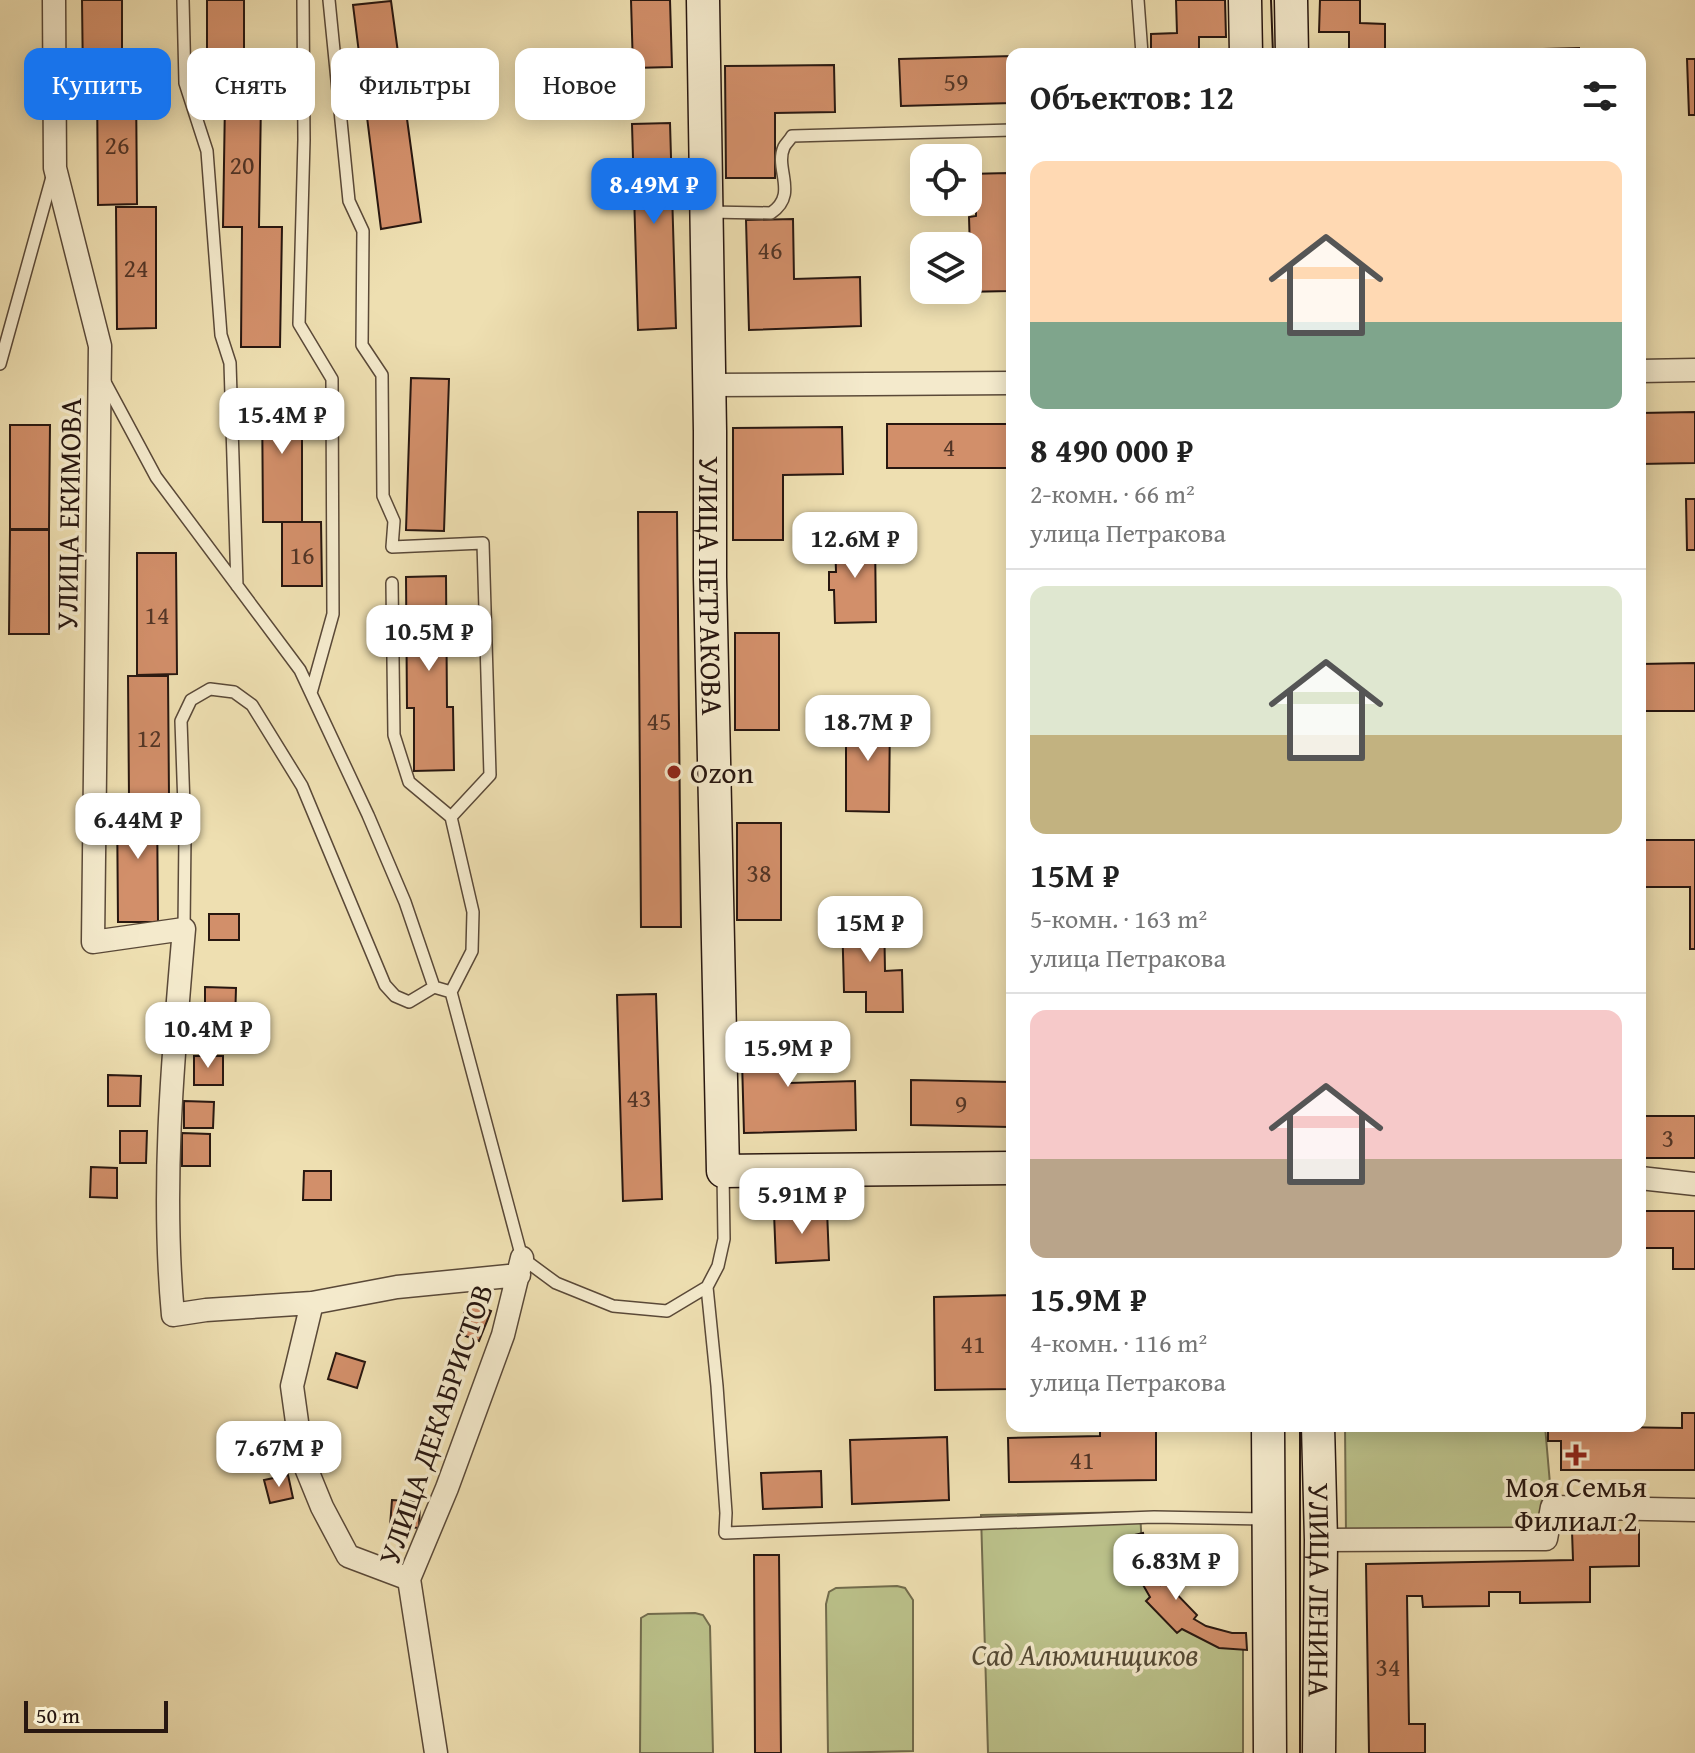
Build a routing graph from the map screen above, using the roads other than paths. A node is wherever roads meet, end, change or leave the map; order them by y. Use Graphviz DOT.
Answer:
graph roads {
  1 [pos="54,0"];
  2 [pos="183,0"];
  3 [pos="303,0"];
  4 [pos="329,0"];
  5 [pos="703,0"];
  6 [pos="1138,0"];
  7 [pos="1245,0"];
  8 [pos="1291,0"];
  9 [pos="1142,48"];
  10 [pos="1246,48"];
  11 [pos="1292,48"];
  12 [pos="1006,130"];
  13 [pos="55,168"];
  14 [pos="706,212"];
  15 [pos="0,364"];
  16 [pos="1695,370"];
  17 [pos="1646,371"];
  18 [pos="100,373"];
  19 [pos="1006,383"];
  20 [pos="709,385"];
  21 [pos="392,583"];
  22 [pos="237,587"];
  23 [pos="311,693"];
  24 [pos="451,817"];
  25 [pos="184,929"];
  26 [pos="434,987"];
  27 [pos="451,992"];
  28 [pos="1006,1168"];
  29 [pos="723,1171"];
  30 [pos="1646,1179"];
  31 [pos="1695,1184"];
  32 [pos="520,1267"];
  33 [pos="707,1287"];
  34 [pos="312,1303"];
  35 [pos="1268,1432"];
  36 [pos="1318,1432"];
  37 [pos="1695,1510"];
  38 [pos="1269,1519"];
  39 [pos="1321,1540"];
  40 [pos="409,1579"];
  41 [pos="436,1753"];
  42 [pos="1270,1753"];
  43 [pos="1319,1753"];
  1 -- 13 [label="street, УЛИЦА ЕКИМОВА"];
  2 -- 22 [label="lane"];
  3 -- 23 [label="lane"];
  4 -- 24 [label="lane"];
  5 -- 14 [label="street, УЛИЦА ПЕТРАКОВА"];
  6 -- 9 [label="lane"];
  7 -- 10 [label="street"];
  8 -- 11 [label="street"];
  12 -- 14 [label="lane"];
  13 -- 15 [label="lane"];
  13 -- 18 [label="street, УЛИЦА ЕКИМОВА"];
  14 -- 20 [label="street, УЛИЦА ПЕТРАКОВА"];
  16 -- 17 [label="street"];
  18 -- 22 [label="lane"];
  18 -- 25 [label="street, УЛИЦА ЕКИМОВА"];
  19 -- 20 [label="street"];
  20 -- 29 [label="street, УЛИЦА ПЕТРАКОВА"];
  21 -- 24 [label="lane"];
  22 -- 23 [label="lane"];
  23 -- 26 [label="lane"];
  24 -- 27 [label="lane"];
  25 -- 26 [label="lane"];
  25 -- 34 [label="street"];
  26 -- 27 [label="lane"];
  27 -- 32 [label="lane"];
  28 -- 29 [label="street"];
  29 -- 33 [label="lane"];
  30 -- 31 [label="street"];
  32 -- 33 [label="lane"];
  32 -- 34 [label="street"];
  32 -- 40 [label="street, УЛИЦА ДЕКАБРИСТОВ"];
  33 -- 38 [label="lane"];
  34 -- 40 [label="street"];
  35 -- 38 [label="street, УЛИЦА ЛЕНИНА"];
  36 -- 39 [label="street, УЛИЦА ЛЕНИНА"];
  37 -- 39 [label="street"];
  38 -- 42 [label="street, УЛИЦА ЛЕНИНА"];
  39 -- 43 [label="street, УЛИЦА ЛЕНИНА"];
  40 -- 41 [label="street, УЛИЦА ДЕКАБРИСТОВ"];
}
